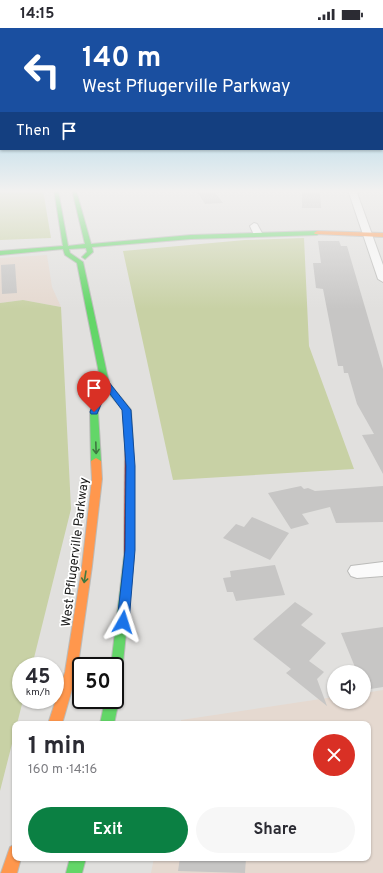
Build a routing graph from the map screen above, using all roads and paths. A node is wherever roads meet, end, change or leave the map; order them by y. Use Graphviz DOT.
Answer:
graph roads {
  1 [pos="63,229"];
  2 [pos="84,229"];
  3 [pos="379,229"];
  4 [pos="366,231"];
  5 [pos="383,235"];
  6 [pos="87,242"];
  7 [pos="66,244"];
  8 [pos="0,245"];
  9 [pos="0,253"];
  10 [pos="80,262"];
  11 [pos="383,279"];
  12 [pos="105,383"];
  13 [pos="383,569"];
  14 [pos="357,571"];
  15 [pos="119,657"];
  16 [pos="110,709"];
  17 [pos="56,721"];
  18 [pos="108,721"];
  19 [pos="12,861"];
  20 [pos="77,861"];
  21 [pos="9,873"];
  22 [pos="74,873"];
  1 -- 7 [label="main road"];
  2 -- 6 [label="main road"];
  3 -- 4 [label="main road"];
  4 -- 5 [label="main road"];
  4 -- 6 [label="main road"];
  4 -- 11 [label="street"];
  6 -- 7 [label="main road"];
  6 -- 10 [label="main road"];
  7 -- 8 [label="main road"];
  7 -- 9 [label="main road"];
  7 -- 10 [label="main road"];
  10 -- 12 [label="main road"];
  12 -- 15 [label="main road"];
  12 -- 17 [label="main road, West Pflugerville Parkway, one-way"];
  13 -- 14 [label="street"];
  16 -- 18 [label="main road"];
  19 -- 21 [label="main road"];
  20 -- 22 [label="main road"];
}
